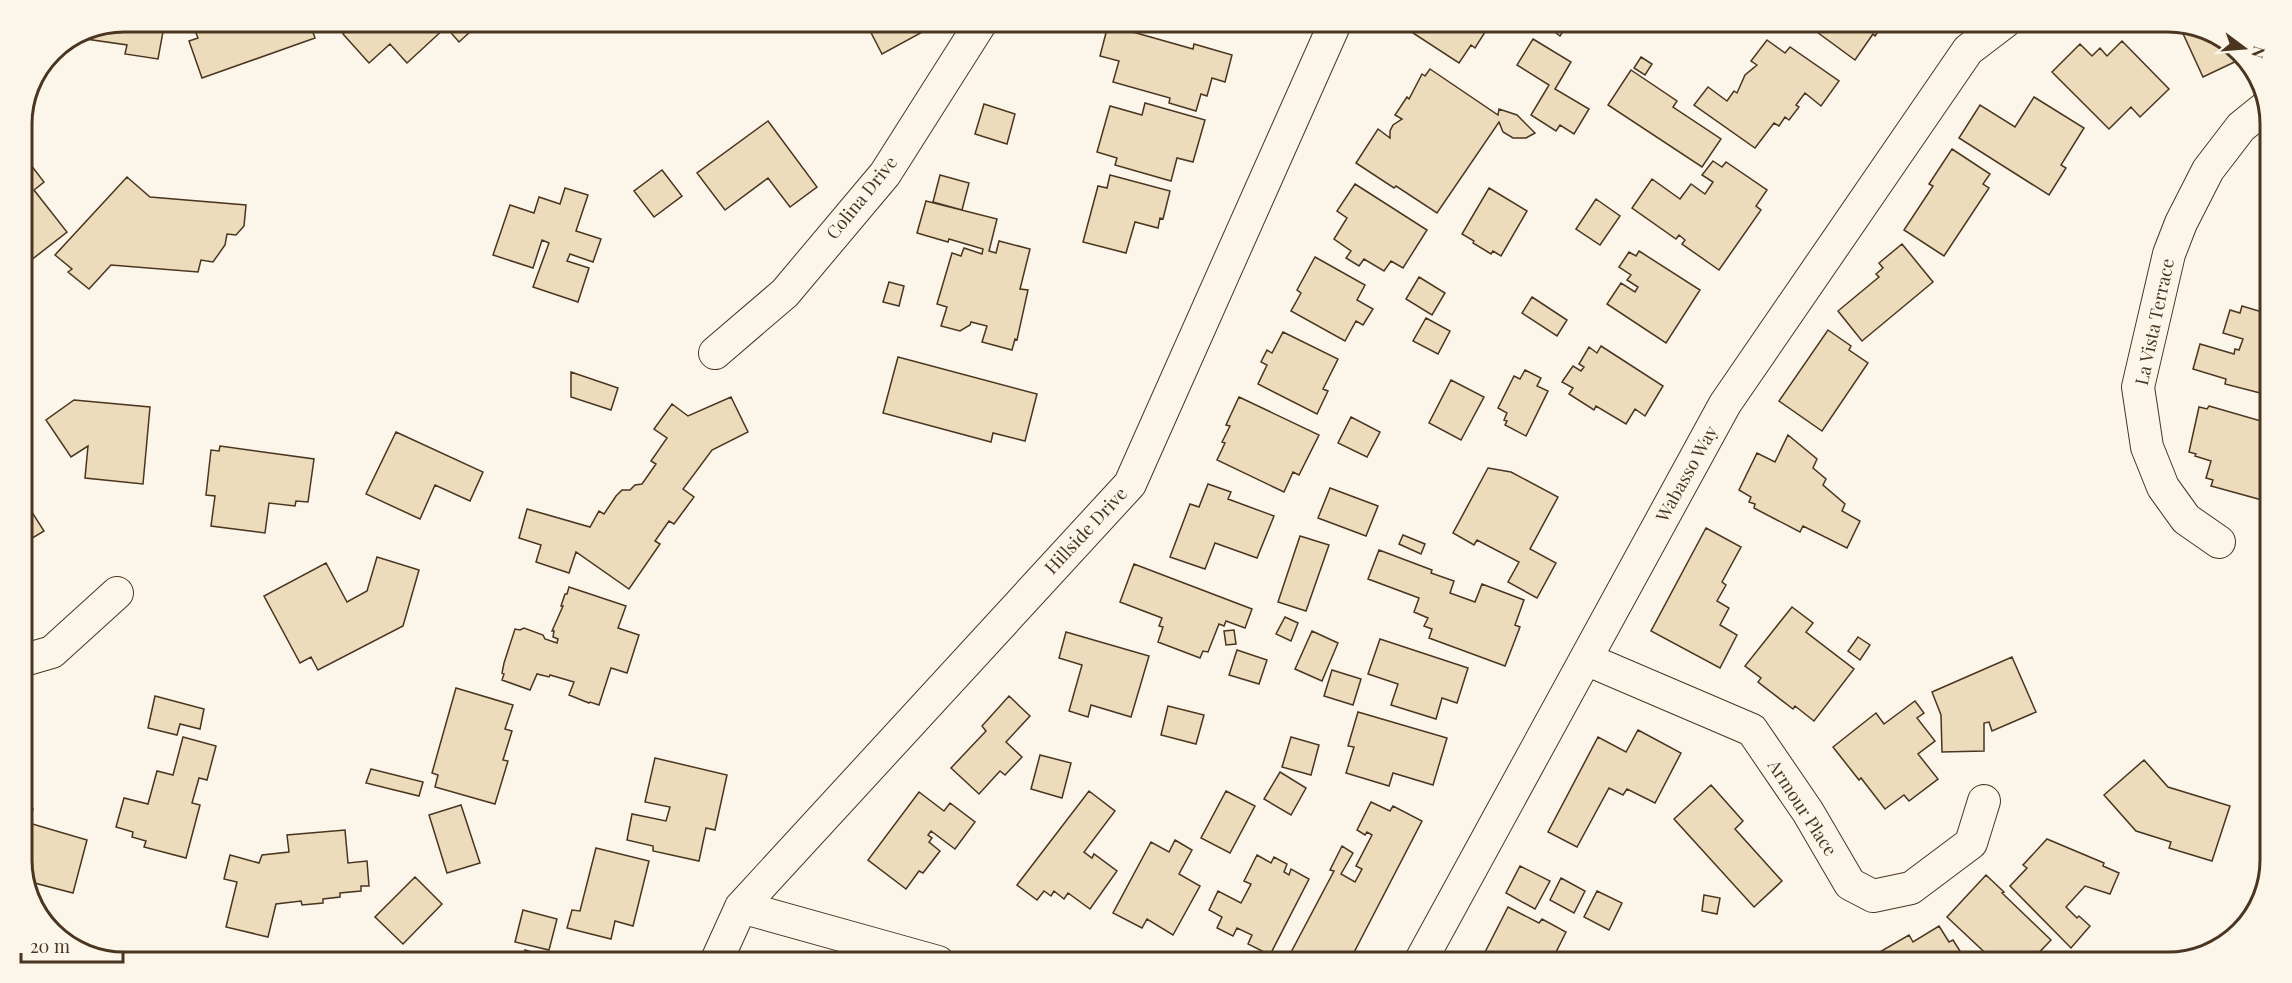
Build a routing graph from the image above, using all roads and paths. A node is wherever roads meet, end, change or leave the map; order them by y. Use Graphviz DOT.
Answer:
graph roads {
  1 [pos="975,32"];
  2 [pos="1331,32"];
  3 [pos="1992,32"];
  4 [pos="2260,112"];
  5 [pos="715,353"];
  6 [pos="2219,542"];
  7 [pos="117,593"];
  8 [pos="32,658"];
  9 [pos="1586,659"];
  10 [pos="1984,801"];
  11 [pos="741,907"];
  12 [pos="721,952"];
  13 [pos="902,952"];
  14 [pos="1425,952"];
  1 -- 5 [label="street, Colina Drive"];
  2 -- 11 [label="street, Hillside Drive"];
  3 -- 9 [label="street, Wabasso Way"];
  4 -- 6 [label="street, La Vista Terrace"];
  7 -- 8 [label="street"];
  9 -- 10 [label="street, Armour Place"];
  9 -- 14 [label="street, Wabasso Way"];
  11 -- 12 [label="street, Hillside Drive"];
  11 -- 13 [label="street"];
}
